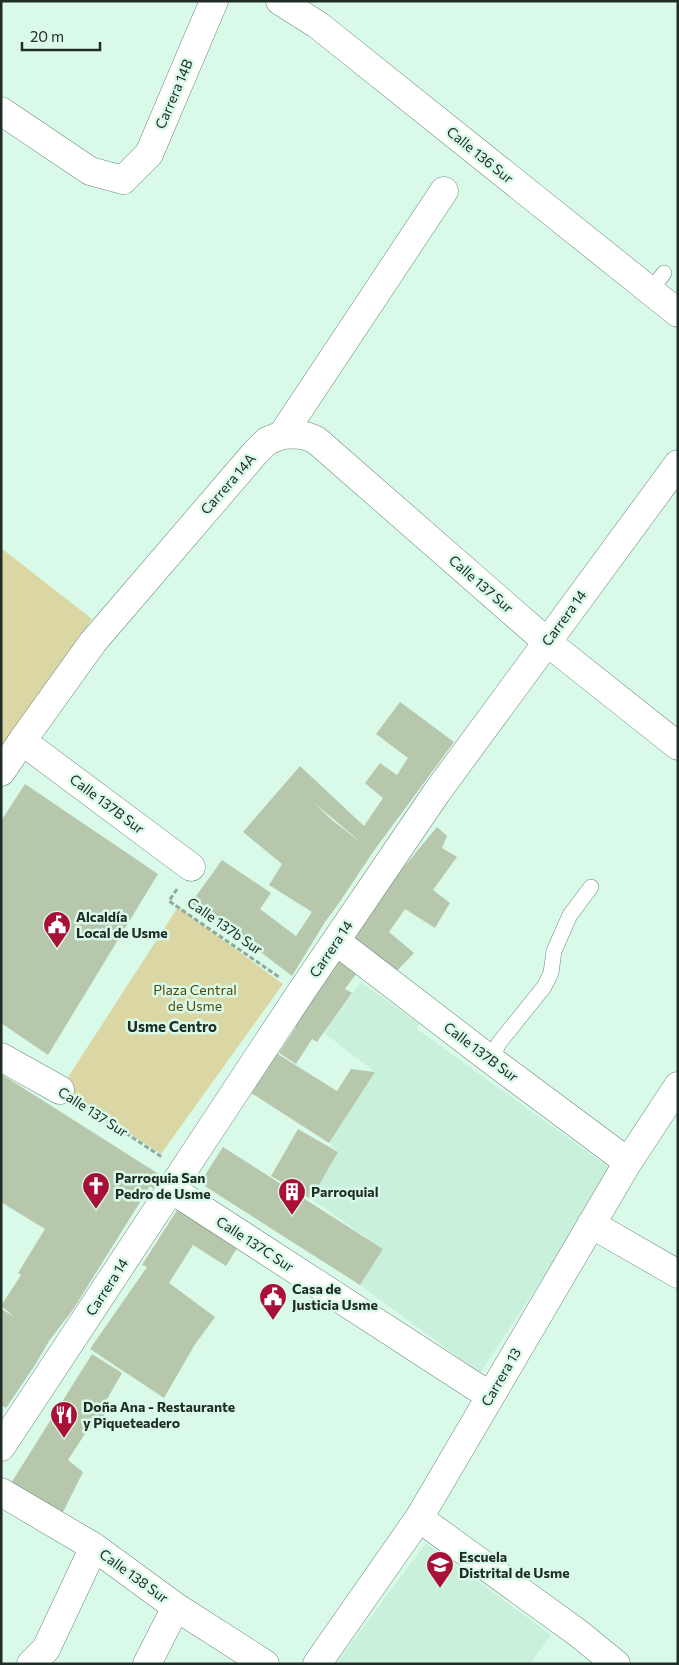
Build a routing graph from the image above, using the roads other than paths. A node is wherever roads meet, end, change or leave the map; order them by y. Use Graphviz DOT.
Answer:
graph roads {
  1 [pos="214,1"];
  2 [pos="280,1"];
  3 [pos="1,111"];
  4 [pos="444,191"];
  5 [pos="678,313"];
  6 [pos="282,435"];
  7 [pos="678,464"];
  8 [pos="547,642"];
  9 [pos="22,741"];
  10 [pos="678,746"];
  11 [pos="1,772"];
  12 [pos="191,867"];
  13 [pos="590,886"];
  14 [pos="336,941"];
  15 [pos="1,1058"];
  16 [pos="492,1060"];
  17 [pos="678,1086"];
  18 [pos="60,1090"];
  19 [pos="628,1162"];
  20 [pos="177,1180"];
  21 [pos="591,1224"];
  22 [pos="678,1274"];
  23 [pos="490,1396"];
  24 [pos="1,1447"];
  25 [pos="1,1492"];
  26 [pos="419,1518"];
  27 [pos="94,1547"];
  28 [pos="176,1607"];
  29 [pos="238,1657"];
  30 [pos="31,1664"];
  31 [pos="147,1664"];
  32 [pos="265,1664"];
  33 [pos="317,1664"];
  34 [pos="616,1664"];
  1 -- 3 [label="street, Carrera 14B"];
  2 -- 5 [label="street, Calle 136 Sur"];
  4 -- 6 [label="street, Carrera 14A"];
  6 -- 8 [label="street, Calle 137 Sur"];
  6 -- 9 [label="street, Carrera 14A"];
  7 -- 8 [label="street, Carrera 14"];
  8 -- 10 [label="street, Calle 137 Sur"];
  8 -- 14 [label="street, Carrera 14"];
  9 -- 11 [label="street, Carrera 14A"];
  9 -- 12 [label="street, Calle 137B Sur"];
  13 -- 16 [label="lane"];
  14 -- 16 [label="street, Calle 137B Sur"];
  14 -- 20 [label="street, Carrera 14"];
  15 -- 18 [label="street, Calle 137 Sur"];
  16 -- 19 [label="street, Calle 137B Sur"];
  17 -- 19 [label="street, Carrera 13"];
  19 -- 21 [label="street, Carrera 13"];
  20 -- 23 [label="street, Calle 137C Sur"];
  20 -- 24 [label="street, Carrera 14"];
  21 -- 22 [label="street"];
  21 -- 23 [label="street, Carrera 13"];
  23 -- 26 [label="street, Carrera 13"];
  25 -- 27 [label="street, Calle 138 Sur"];
  26 -- 33 [label="street, Carrera 13"];
  26 -- 34 [label="street"];
  27 -- 28 [label="street, Calle 138 Sur"];
  27 -- 30 [label="street"];
  28 -- 29 [label="street, Calle 138 Sur"];
  28 -- 31 [label="street"];
  29 -- 32 [label="street, Calle 138 Sur"];
}
